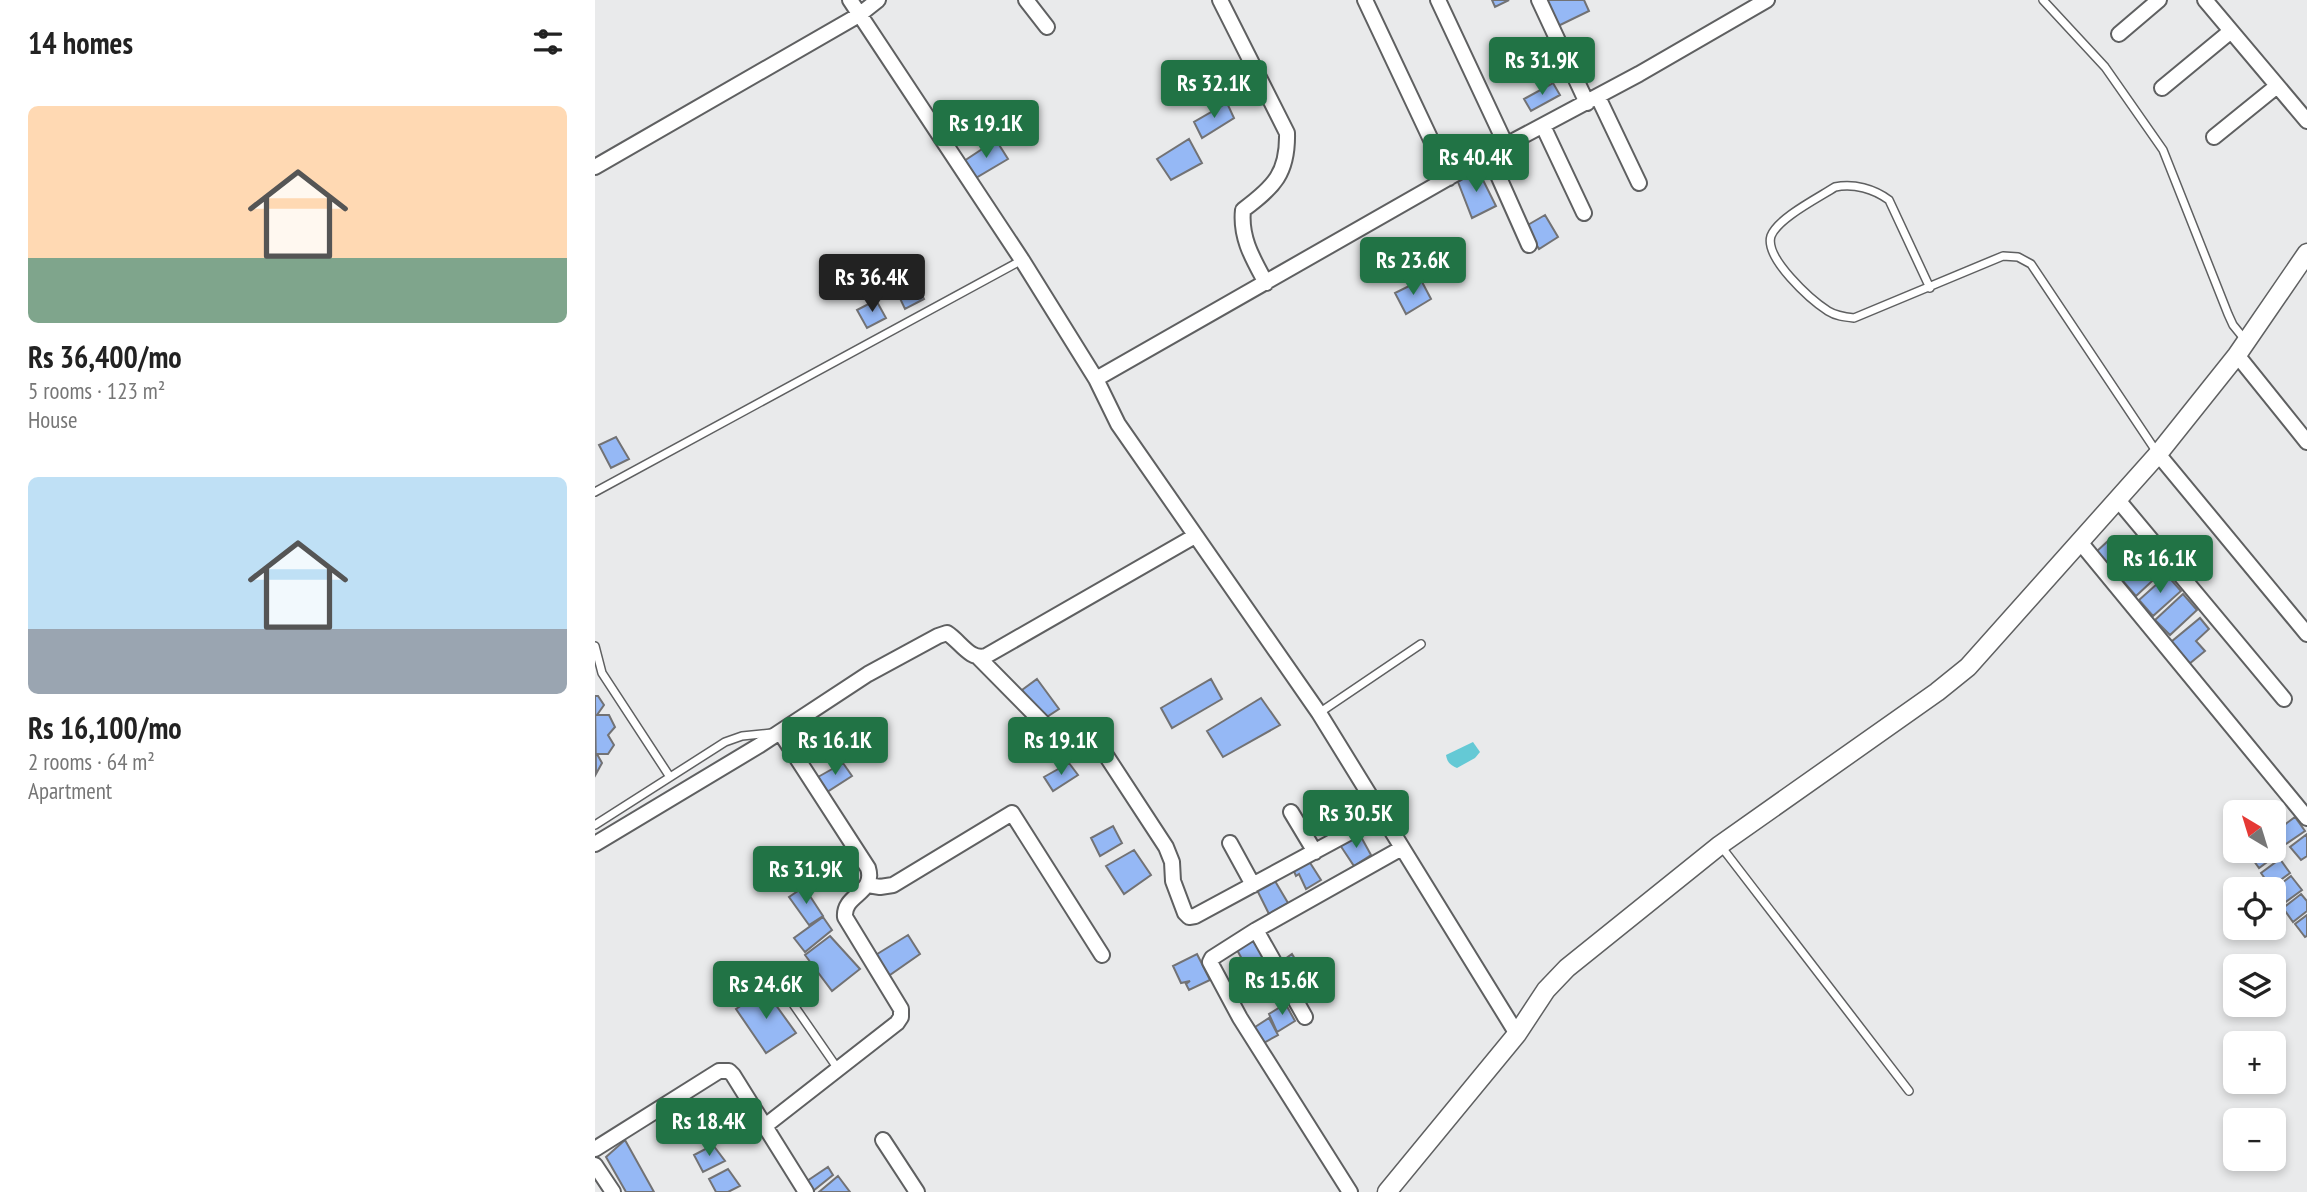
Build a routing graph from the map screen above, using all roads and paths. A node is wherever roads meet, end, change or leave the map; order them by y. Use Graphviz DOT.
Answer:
graph roads {
  1 [pos="850,0"];
  2 [pos="878,0"];
  3 [pos="1026,0"];
  4 [pos="1220,0"];
  5 [pos="1365,0"];
  6 [pos="1438,0"];
  7 [pos="1539,0"];
  8 [pos="1767,0"];
  9 [pos="2043,0"];
  10 [pos="2159,0"];
  11 [pos="2205,0"];
  12 [pos="1751,4"];
  13 [pos="859,15"];
  14 [pos="1047,27"];
  15 [pos="2231,31"];
  16 [pos="2119,34"];
  17 [pos="2277,86"];
  18 [pos="2162,88"];
  19 [pos="1592,100"];
  20 [pos="2307,121"];
  21 [pos="1543,126"];
  22 [pos="2214,137"];
  23 [pos="1506,145"];
  24 [pos="1489,155"];
  25 [pos="595,167"];
  26 [pos="1449,178"];
  27 [pos="1639,183"];
  28 [pos="1584,213"];
  29 [pos="1529,244"];
  30 [pos="2307,253"];
  31 [pos="1022,260"];
  32 [pos="1266,283"];
  33 [pos="1930,288"];
  34 [pos="2242,349"];
  35 [pos="1096,379"];
  36 [pos="2307,442"];
  37 [pos="2158,454"];
  38 [pos="595,492"];
  39 [pos="2118,500"];
  40 [pos="1195,536"];
  41 [pos="2080,542"];
  42 [pos="2307,634"];
  43 [pos="1421,644"];
  44 [pos="595,646"];
  45 [pos="979,658"];
  46 [pos="2284,699"];
  47 [pos="1319,713"];
  48 [pos="780,732"];
  49 [pos="670,777"];
  50 [pos="1291,812"];
  51 [pos="1382,815"];
  52 [pos="2307,818"];
  53 [pos="595,825"];
  54 [pos="1230,843"];
  55 [pos="595,844"];
  56 [pos="1720,845"];
  57 [pos="1402,848"];
  58 [pos="1315,852"];
  59 [pos="868,885"];
  60 [pos="1253,885"];
  61 [pos="1256,930"];
  62 [pos="1101,955"];
  63 [pos="775,978"];
  64 [pos="1305,1017"];
  65 [pos="1517,1034"];
  66 [pos="838,1069"];
  67 [pos="1909,1091"];
  68 [pos="765,1126"];
  69 [pos="883,1140"];
  70 [pos="595,1149"];
  71 [pos="595,1165"];
  72 [pos="613,1192"];
  73 [pos="806,1192"];
  74 [pos="917,1192"];
  75 [pos="1350,1192"];
  76 [pos="1387,1192"];
  1 -- 13 [label="street"];
  2 -- 13 [label="street"];
  3 -- 14 [label="street"];
  4 -- 32 [label="street"];
  5 -- 26 [label="street"];
  6 -- 23 [label="street"];
  7 -- 19 [label="street"];
  8 -- 12 [label="street"];
  9 -- 34 [label="lane"];
  10 -- 16 [label="street"];
  11 -- 15 [label="street"];
  12 -- 19 [label="street"];
  13 -- 25 [label="street"];
  13 -- 31 [label="street"];
  15 -- 17 [label="street"];
  15 -- 18 [label="street"];
  17 -- 20 [label="street"];
  17 -- 22 [label="street"];
  19 -- 21 [label="street"];
  19 -- 27 [label="street"];
  21 -- 23 [label="street"];
  21 -- 28 [label="street"];
  23 -- 24 [label="street"];
  24 -- 26 [label="street"];
  24 -- 29 [label="street"];
  26 -- 32 [label="street"];
  30 -- 34 [label="street"];
  31 -- 35 [label="street"];
  31 -- 38 [label="lane"];
  32 -- 35 [label="street"];
  33 -- 33 [label="lane"];
  33 -- 37 [label="lane"];
  34 -- 36 [label="street"];
  34 -- 37 [label="street"];
  35 -- 40 [label="street"];
  37 -- 39 [label="street"];
  37 -- 42 [label="street"];
  39 -- 41 [label="street"];
  39 -- 46 [label="street"];
  40 -- 45 [label="street"];
  40 -- 47 [label="street"];
  41 -- 52 [label="street"];
  41 -- 56 [label="street"];
  43 -- 47 [label="lane"];
  44 -- 49 [label="lane"];
  45 -- 48 [label="street"];
  45 -- 60 [label="street"];
  47 -- 51 [label="street"];
  48 -- 49 [label="lane"];
  48 -- 55 [label="street"];
  48 -- 59 [label="street"];
  49 -- 53 [label="lane"];
  50 -- 58 [label="street"];
  51 -- 57 [label="street"];
  51 -- 58 [label="street"];
  54 -- 60 [label="street"];
  56 -- 65 [label="street"];
  56 -- 67 [label="lane"];
  57 -- 61 [label="street"];
  57 -- 65 [label="street"];
  58 -- 60 [label="street"];
  59 -- 62 [label="street"];
  59 -- 66 [label="street"];
  61 -- 64 [label="street"];
  61 -- 75 [label="street"];
  63 -- 66 [label="lane"];
  65 -- 76 [label="street"];
  66 -- 68 [label="street"];
  68 -- 70 [label="street"];
  68 -- 73 [label="street"];
  69 -- 74 [label="street"];
  71 -- 72 [label="street"];
}
